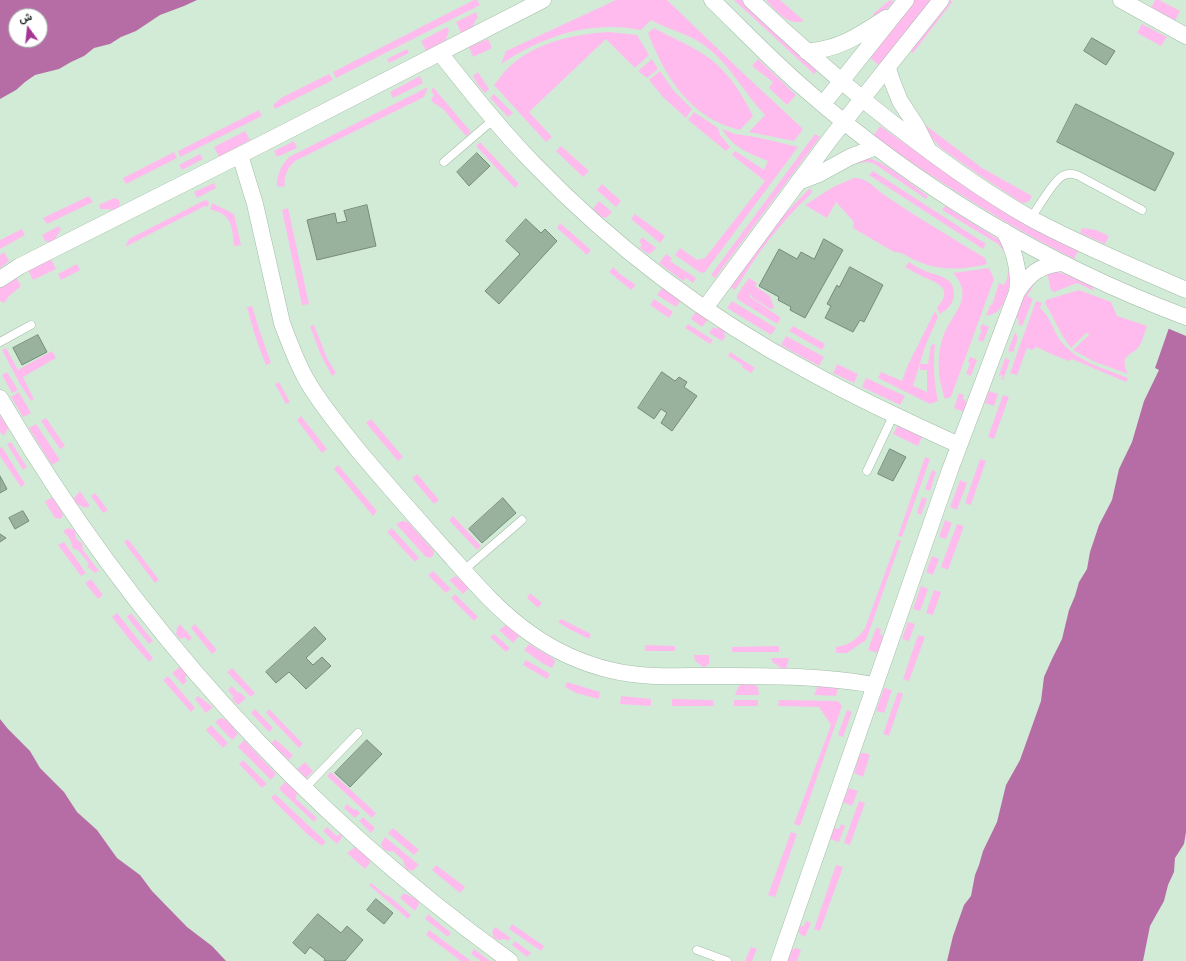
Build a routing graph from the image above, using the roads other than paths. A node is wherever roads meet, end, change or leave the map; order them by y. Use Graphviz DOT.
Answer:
graph roads {
  1 [pos="543,0"];
  2 [pos="712,0"];
  3 [pos="751,0"];
  4 [pos="941,0"];
  5 [pos="1121,0"];
  6 [pos="902,5"];
  7 [pos="1186,36"];
  8 [pos="807,52"];
  9 [pos="440,53"];
  10 [pos="888,68"];
  11 [pos="842,81"];
  12 [pos="863,99"];
  13 [pos="823,104"];
  14 [pos="493,120"];
  15 [pos="844,121"];
  16 [pos="876,147"];
  17 [pos="928,151"];
  18 [pos="240,155"];
  19 [pos="444,162"];
  20 [pos="798,182"];
  21 [pos="1142,210"];
  22 [pos="1031,218"];
  23 [pos="1004,231"];
  24 [pos="1062,263"];
  25 [pos="0,279"];
  26 [pos="1186,290"];
  27 [pos="1017,292"];
  28 [pos="705,308"];
  29 [pos="1186,317"];
  30 [pos="31,326"];
  31 [pos="0,342"];
  32 [pos="0,398"];
  33 [pos="894,414"];
  34 [pos="959,446"];
  35 [pos="867,471"];
  36 [pos="522,520"];
  37 [pos="464,570"];
  38 [pos="874,686"];
  39 [pos="358,733"];
  40 [pos="304,789"];
  41 [pos="697,950"];
  42 [pos="510,961"];
  43 [pos="727,961"];
  44 [pos="779,961"];
  1 -- 9 [label="street"];
  2 -- 13 [label="street"];
  3 -- 8 [label="street"];
  4 -- 10 [label="street"];
  5 -- 7 [label="street"];
  6 -- 8 [label="street"];
  6 -- 11 [label="street"];
  8 -- 11 [label="street"];
  9 -- 14 [label="street"];
  9 -- 18 [label="street"];
  10 -- 12 [label="street"];
  10 -- 17 [label="street"];
  11 -- 12 [label="street"];
  11 -- 13 [label="street"];
  12 -- 15 [label="street"];
  12 -- 17 [label="street"];
  13 -- 15 [label="street"];
  14 -- 19 [label="lane"];
  14 -- 28 [label="street"];
  15 -- 16 [label="street"];
  15 -- 20 [label="street"];
  16 -- 20 [label="street"];
  16 -- 23 [label="street"];
  17 -- 22 [label="street"];
  18 -- 25 [label="street"];
  18 -- 37 [label="street"];
  20 -- 28 [label="street"];
  21 -- 22 [label="lane"];
  22 -- 26 [label="street"];
  23 -- 24 [label="street"];
  23 -- 27 [label="street"];
  24 -- 27 [label="street"];
  24 -- 29 [label="street"];
  27 -- 34 [label="street"];
  28 -- 33 [label="street"];
  30 -- 31 [label="lane"];
  32 -- 40 [label="street"];
  33 -- 34 [label="street"];
  33 -- 35 [label="lane"];
  34 -- 38 [label="street"];
  36 -- 37 [label="lane"];
  37 -- 38 [label="street"];
  38 -- 44 [label="street"];
  39 -- 40 [label="lane"];
  40 -- 42 [label="street"];
  41 -- 43 [label="lane"];
}
